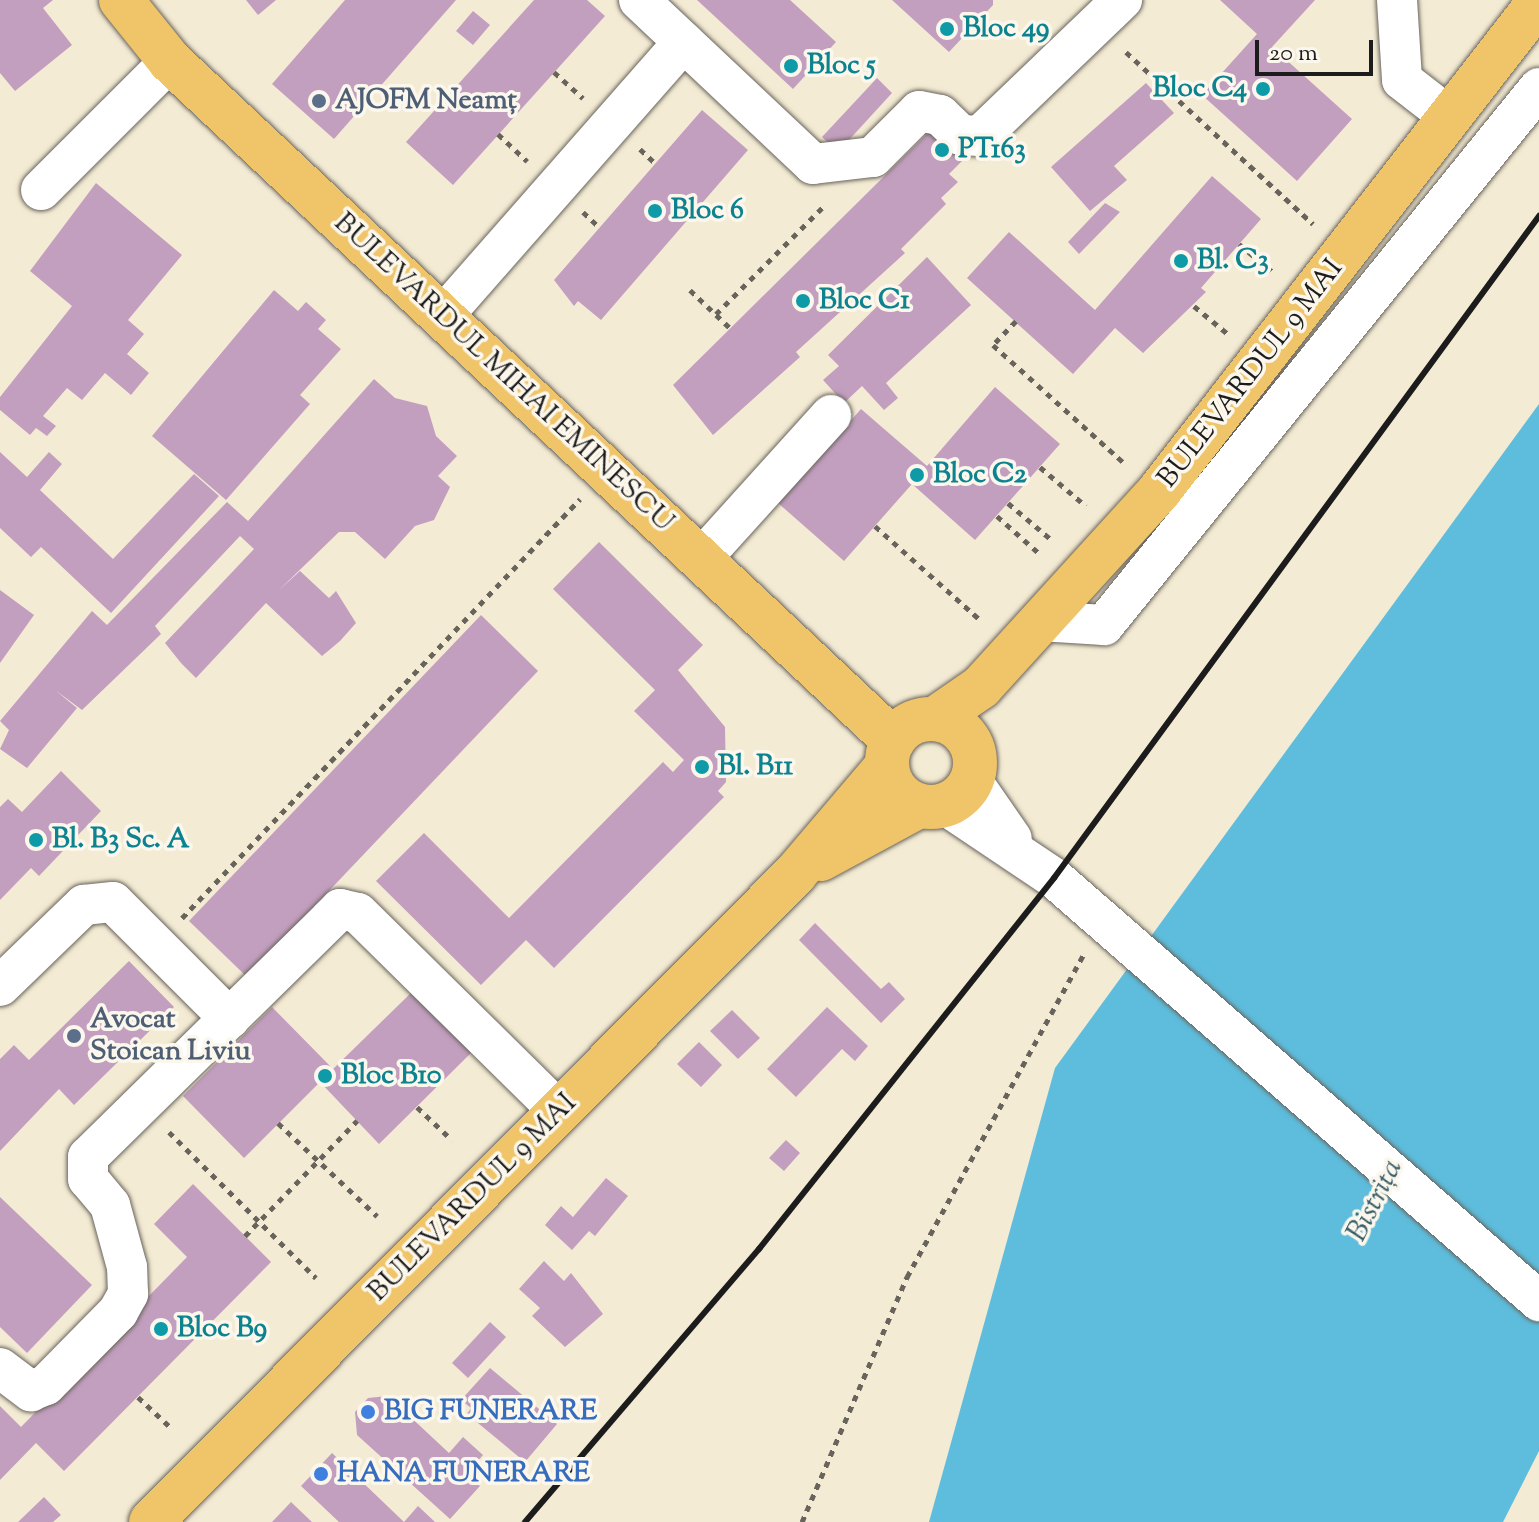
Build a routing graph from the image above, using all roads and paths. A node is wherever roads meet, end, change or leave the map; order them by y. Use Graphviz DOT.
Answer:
graph roads {
  1 [pos="121,0"];
  2 [pos="639,0"];
  3 [pos="1397,0"];
  4 [pos="1539,2"];
  5 [pos="1109,12"];
  6 [pos="684,42"];
  7 [pos="170,61"];
  8 [pos="554,72"];
  9 [pos="1539,88"];
  10 [pos="591,105"];
  11 [pos="1451,118"];
  12 [pos="498,134"];
  13 [pos="535,168"];
  14 [pos="41,190"];
  15 [pos="829,201"];
  16 [pos="1314,225"];
  17 [pos="1239,244"];
  18 [pos="1275,274"];
  19 [pos="690,290"];
  20 [pos="1194,306"];
  21 [pos="716,314"];
  22 [pos="442,317"];
  23 [pos="1016,321"];
  24 [pos="730,328"];
  25 [pos="1228,334"];
  26 [pos="831,415"];
  27 [pos="1124,463"];
  28 [pos="1040,467"];
  29 [pos="608,470"];
  30 [pos="1008,503"];
  31 [pos="1086,506"];
  32 [pos="997,516"];
  33 [pos="875,526"];
  34 [pos="1053,541"];
  35 [pos="1041,555"];
  36 [pos="701,559"];
  37 [pos="980,620"];
  38 [pos="1040,621"];
  39 [pos="936,718"];
  40 [pos="890,753"];
  41 [pos="953,787"];
  42 [pos="795,874"];
  43 [pos="1114,930"];
  44 [pos="156,945"];
  45 [pos="0,986"];
  46 [pos="230,1019"];
  47 [pos="142,1106"];
  48 [pos="417,1107"];
  49 [pos="559,1111"];
  50 [pos="357,1121"];
  51 [pos="278,1123"];
  52 [pos="452,1140"];
  53 [pos="318,1161"];
  54 [pos="377,1216"];
  55 [pos="259,1222"];
  56 [pos="245,1236"];
  57 [pos="316,1278"];
  58 [pos="1539,1301"];
  59 [pos="0,1368"];
  60 [pos="138,1397"];
  61 [pos="169,1426"];
  62 [pos="151,1522"];
  63 [pos="802,1522"];
  1 -- 7 [label="main road, BULEVARDUL MIHAI EMINESCU"];
  2 -- 6 [label="street"];
  3 -- 11 [label="street"];
  4 -- 11 [label="main road, BULEVARDUL 9 MAI"];
  5 -- 6 [label="street"];
  5 -- 16 [label="path"];
  6 -- 22 [label="street"];
  7 -- 14 [label="street"];
  7 -- 22 [label="main road, BULEVARDUL MIHAI EMINESCU"];
  8 -- 10 [label="path"];
  9 -- 38 [label="street"];
  11 -- 38 [label="main road, BULEVARDUL 9 MAI"];
  12 -- 13 [label="path"];
  15 -- 21 [label="path"];
  17 -- 18 [label="path"];
  19 -- 21 [label="path"];
  20 -- 25 [label="path"];
  21 -- 24 [label="path"];
  22 -- 29 [label="main road, BULEVARDUL MIHAI EMINESCU"];
  23 -- 27 [label="path"];
  26 -- 36 [label="street"];
  28 -- 31 [label="path"];
  29 -- 36 [label="main road, BULEVARDUL MIHAI EMINESCU"];
  29 -- 44 [label="path"];
  30 -- 34 [label="path"];
  32 -- 35 [label="path"];
  33 -- 37 [label="path"];
  36 -- 40 [label="main road, BULEVARDUL MIHAI EMINESCU"];
  38 -- 39 [label="main road, BULEVARDUL 9 MAI"];
  38 -- 41 [label="main road, BULEVARDUL 9 MAI"];
  39 -- 40 [label="main road"];
  39 -- 41 [label="main road"];
  40 -- 41 [label="main road"];
  40 -- 42 [label="main road, BULEVARDUL 9 MAI"];
  41 -- 42 [label="main road, BULEVARDUL 9 MAI"];
  41 -- 43 [label="street"];
  42 -- 49 [label="main road, BULEVARDUL 9 MAI"];
  43 -- 58 [label="street"];
  43 -- 63 [label="path"];
  44 -- 45 [label="street"];
  44 -- 46 [label="street"];
  46 -- 47 [label="street"];
  46 -- 49 [label="street"];
  47 -- 55 [label="path"];
  47 -- 59 [label="street"];
  48 -- 52 [label="path"];
  49 -- 62 [label="main road, BULEVARDUL 9 MAI"];
  50 -- 53 [label="path"];
  51 -- 53 [label="path"];
  53 -- 54 [label="path"];
  53 -- 55 [label="path"];
  55 -- 56 [label="path"];
  55 -- 57 [label="path"];
  60 -- 61 [label="path"];
}
